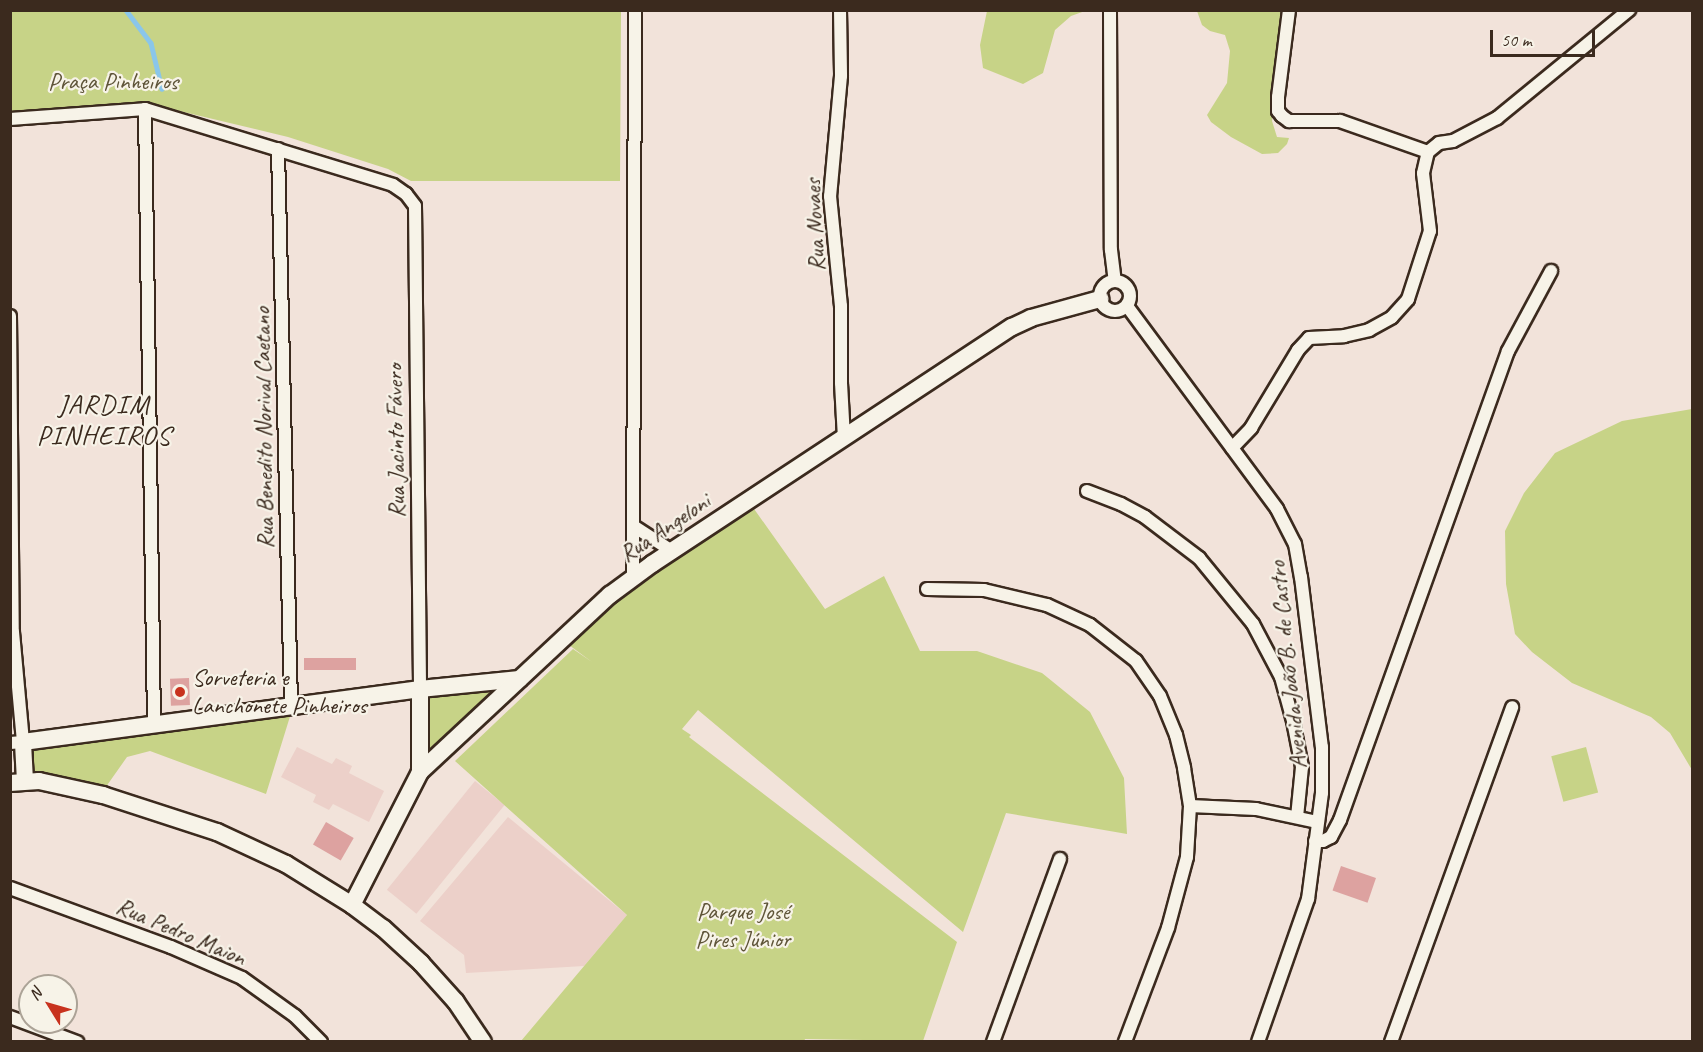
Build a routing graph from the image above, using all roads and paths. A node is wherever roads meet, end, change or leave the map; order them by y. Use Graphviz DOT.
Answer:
graph roads {
  1 [pos="635,10"];
  2 [pos="840,10"];
  3 [pos="1110,10"];
  4 [pos="1289,10"];
  5 [pos="1629,10"];
  6 [pos="145,109"];
  7 [pos="10,118"];
  8 [pos="278,149"];
  9 [pos="1428,152"];
  10 [pos="1551,271"];
  11 [pos="1115,280"];
  12 [pos="1100,299"];
  13 [pos="1127,306"];
  14 [pos="10,316"];
  15 [pos="844,438"];
  16 [pos="1232,448"];
  17 [pos="1087,491"];
  18 [pos="635,527"];
  19 [pos="672,551"];
  20 [pos="633,578"];
  21 [pos="927,589"];
  22 [pos="12,632"];
  23 [pos="520,679"];
  24 [pos="420,689"];
  25 [pos="291,706"];
  26 [pos="1512,707"];
  27 [pos="154,724"];
  28 [pos="17,742"];
  29 [pos="420,772"];
  30 [pos="16,782"];
  31 [pos="1190,806"];
  32 [pos="1297,817"];
  33 [pos="1317,822"];
  34 [pos="1315,841"];
  35 [pos="1060,860"];
  36 [pos="10,888"];
  37 [pos="352,905"];
  38 [pos="10,1017"];
  39 [pos="77,1041"];
  40 [pos="321,1041"];
  41 [pos="483,1041"];
  42 [pos="993,1041"];
  43 [pos="1125,1041"];
  44 [pos="1258,1041"];
  45 [pos="1391,1041"];
  1 -- 18 [label="street"];
  2 -- 15 [label="street, Rua Novaes"];
  3 -- 11 [label="street"];
  4 -- 9 [label="street"];
  5 -- 9 [label="street"];
  6 -- 7 [label="street"];
  6 -- 8 [label="street"];
  6 -- 27 [label="street"];
  8 -- 24 [label="street, Rua Jacinto Fávero"];
  8 -- 25 [label="street, Rua Benedito Norival Caetano"];
  9 -- 16 [label="street"];
  10 -- 34 [label="street"];
  11 -- 12 [label="street"];
  11 -- 13 [label="street"];
  12 -- 13 [label="street"];
  12 -- 15 [label="street, Rua Angeloni"];
  13 -- 16 [label="street, Avenida João B. de Castro"];
  14 -- 22 [label="street"];
  15 -- 19 [label="street, Rua Angeloni"];
  16 -- 33 [label="street, Avenida João B. de Castro"];
  17 -- 32 [label="street"];
  18 -- 19 [label="street"];
  18 -- 20 [label="street"];
  19 -- 20 [label="street, Rua Angeloni"];
  20 -- 23 [label="street, Rua Angeloni"];
  21 -- 31 [label="street"];
  22 -- 28 [label="street"];
  23 -- 24 [label="street"];
  23 -- 29 [label="street, Rua Angeloni"];
  24 -- 25 [label="street"];
  24 -- 29 [label="street"];
  25 -- 27 [label="street"];
  26 -- 45 [label="street"];
  27 -- 28 [label="street"];
  28 -- 30 [label="street"];
  29 -- 37 [label="street, Rua Angeloni"];
  30 -- 37 [label="street"];
  31 -- 32 [label="street"];
  31 -- 43 [label="street"];
  32 -- 33 [label="street"];
  33 -- 34 [label="street, Avenida João B. de Castro"];
  34 -- 44 [label="street, Avenida João B. de Castro"];
  35 -- 42 [label="street"];
  36 -- 40 [label="street, Rua Pedro Maion"];
  37 -- 41 [label="street"];
  38 -- 39 [label="street"];
}
